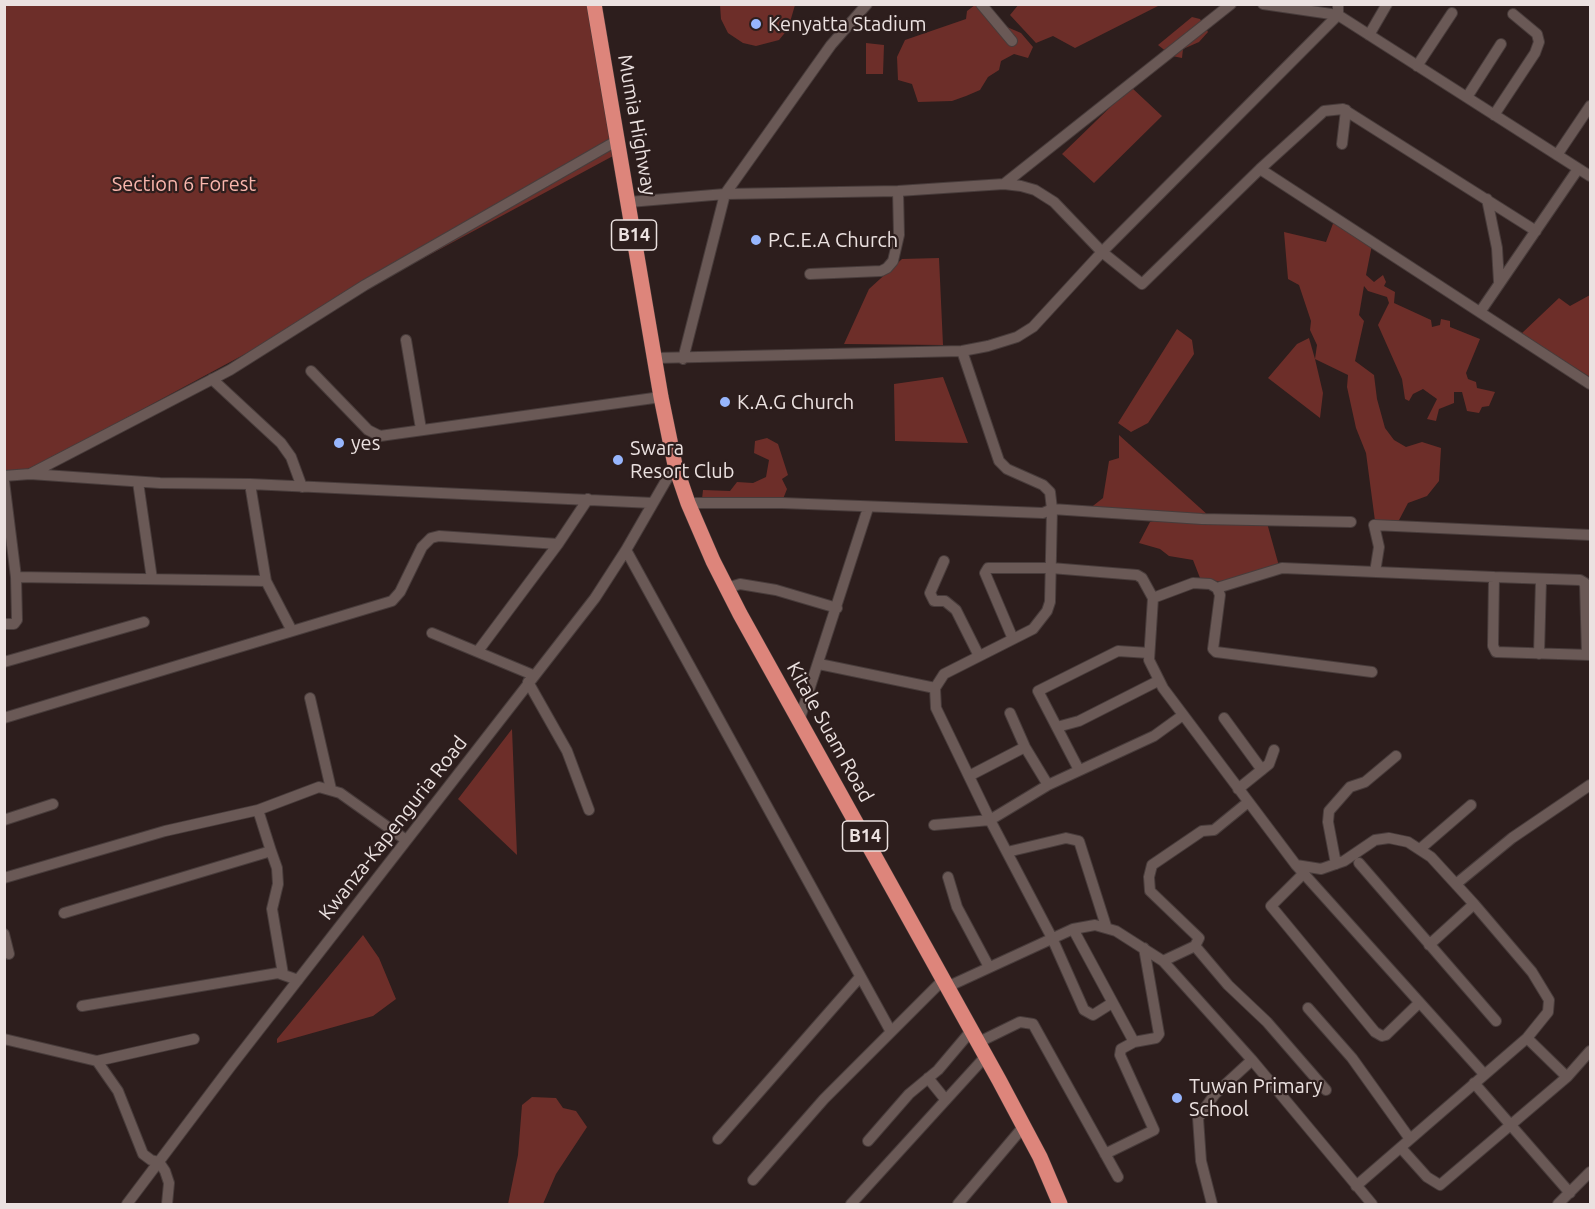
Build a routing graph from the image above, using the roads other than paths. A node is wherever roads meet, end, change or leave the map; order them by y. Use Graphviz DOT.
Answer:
graph roads {
  1 [pos="594,4"];
  2 [pos="867,4"];
  3 [pos="981,4"];
  4 [pos="1231,4"];
  5 [pos="1263,4"];
  6 [pos="1387,4"];
  7 [pos="1338,10"];
  8 [pos="1452,13"];
  9 [pos="1513,14"];
  10 [pos="1369,35"];
  11 [pos="1012,41"];
  12 [pos="1502,44"];
  13 [pos="1417,66"];
  14 [pos="1467,97"];
  15 [pos="1590,106"];
  16 [pos="1346,110"];
  17 [pos="1494,115"];
  18 [pos="618,140"];
  19 [pos="1342,144"];
  20 [pos="1557,155"];
  21 [pos="1260,169"];
  22 [pos="1578,169"];
  23 [pos="1590,176"];
  24 [pos="1004,184"];
  25 [pos="898,191"];
  26 [pos="725,194"];
  27 [pos="1487,199"];
  28 [pos="629,202"];
  29 [pos="1536,231"];
  30 [pos="1102,252"];
  31 [pos="810,274"];
  32 [pos="1500,282"];
  33 [pos="1480,312"];
  34 [pos="406,340"];
  35 [pos="962,351"];
  36 [pos="655,358"];
  37 [pos="683,359"];
  38 [pos="311,371"];
  39 [pos="212,380"];
  40 [pos="1590,384"];
  41 [pos="661,397"];
  42 [pos="421,429"];
  43 [pos="675,465"];
  44 [pos="30,474"];
  45 [pos="4,476"];
  46 [pos="4,481"];
  47 [pos="138,482"];
  48 [pos="250,484"];
  49 [pos="302,487"];
  50 [pos="588,499"];
  51 [pos="688,502"];
  52 [pos="653,504"];
  53 [pos="868,508"];
  54 [pos="1052,509"];
  55 [pos="1351,522"];
  56 [pos="7,534"];
  57 [pos="1590,535"];
  58 [pos="558,544"];
  59 [pos="626,550"];
  60 [pos="944,561"];
  61 [pos="1051,568"];
  62 [pos="1375,572"];
  63 [pos="16,577"];
  64 [pos="1494,577"];
  65 [pos="152,579"];
  66 [pos="1540,580"];
  67 [pos="266,581"];
  68 [pos="727,588"];
  69 [pos="1217,588"];
  70 [pos="1153,598"];
  71 [pos="837,608"];
  72 [pos="144,622"];
  73 [pos="4,624"];
  74 [pos="292,631"];
  75 [pos="432,633"];
  76 [pos="1013,639"];
  77 [pos="478,651"];
  78 [pos="1149,653"];
  79 [pos="1539,654"];
  80 [pos="1589,655"];
  81 [pos="979,656"];
  82 [pos="4,662"];
  83 [pos="819,664"];
  84 [pos="1372,672"];
  85 [pos="531,678"];
  86 [pos="1158,681"];
  87 [pos="935,688"];
  88 [pos="310,698"];
  89 [pos="1010,713"];
  90 [pos="1183,715"];
  91 [pos="1224,717"];
  92 [pos="4,718"];
  93 [pos="800,721"];
  94 [pos="1057,727"];
  95 [pos="1025,747"];
  96 [pos="1274,750"];
  97 [pos="1396,756"];
  98 [pos="1079,770"];
  99 [pos="1262,770"];
  100 [pos="969,776"];
  101 [pos="1048,785"];
  102 [pos="1590,785"];
  103 [pos="331,789"];
  104 [pos="1238,789"];
  105 [pos="1247,803"];
  106 [pos="53,804"];
  107 [pos="1471,805"];
  108 [pos="258,810"];
  109 [pos="589,810"];
  110 [pos="4,820"];
  111 [pos="990,820"];
  112 [pos="934,825"];
  113 [pos="406,840"];
  114 [pos="1420,849"];
  115 [pos="271,851"];
  116 [pos="1007,852"];
  117 [pos="1359,863"];
  118 [pos="1336,864"];
  119 [pos="1300,870"];
  120 [pos="948,877"];
  121 [pos="4,878"];
  122 [pos="1456,884"];
  123 [pos="1474,904"];
  124 [pos="64,913"];
  125 [pos="1106,926"];
  126 [pos="1073,929"];
  127 [pos="4,934"];
  128 [pos="1052,938"];
  129 [pos="1429,945"];
  130 [pos="1195,946"];
  131 [pos="1144,948"];
  132 [pos="9,954"];
  133 [pos="1163,961"];
  134 [pos="989,968"];
  135 [pos="283,974"];
  136 [pos="860,977"];
  137 [pos="298,980"];
  138 [pos="945,984"];
  139 [pos="1112,1003"];
  140 [pos="1419,1003"];
  141 [pos="82,1006"];
  142 [pos="1308,1008"];
  143 [pos="1496,1021"];
  144 [pos="890,1030"];
  145 [pos="974,1037"];
  146 [pos="1527,1038"];
  147 [pos="4,1039"];
  148 [pos="194,1039"];
  149 [pos="1134,1042"];
  150 [pos="1590,1051"];
  151 [pos="985,1057"];
  152 [pos="1252,1060"];
  153 [pos="97,1061"];
  154 [pos="1484,1074"];
  155 [pos="1568,1077"];
  156 [pos="928,1078"];
  157 [pos="1474,1083"];
  158 [pos="1326,1090"];
  159 [pos="945,1099"];
  160 [pos="1511,1125"];
  161 [pos="1024,1126"];
  162 [pos="717,1139"];
  163 [pos="1410,1139"];
  164 [pos="868,1141"];
  165 [pos="1401,1148"];
  166 [pos="1106,1154"];
  167 [pos="159,1162"];
  168 [pos="1590,1172"];
  169 [pos="1118,1177"];
  170 [pos="753,1180"];
  171 [pos="1356,1186"];
  172 [pos="1570,1193"];
  173 [pos="127,1204"];
  174 [pos="167,1204"];
  175 [pos="851,1204"];
  176 [pos="958,1204"];
  177 [pos="1060,1204"];
  178 [pos="1212,1204"];
  179 [pos="1372,1204"];
  180 [pos="1558,1204"];
  1 -- 18 [label="highway, Mumia Highway / B14"];
  2 -- 26 [label="street"];
  3 -- 11 [label="street"];
  4 -- 24 [label="street"];
  5 -- 7 [label="street"];
  6 -- 10 [label="street"];
  7 -- 10 [label="street"];
  7 -- 30 [label="street"];
  8 -- 13 [label="street"];
  9 -- 17 [label="street"];
  10 -- 13 [label="street"];
  12 -- 14 [label="street"];
  13 -- 14 [label="street"];
  14 -- 17 [label="street"];
  15 -- 20 [label="street"];
  16 -- 19 [label="street"];
  16 -- 21 [label="street"];
  16 -- 27 [label="street"];
  17 -- 20 [label="street"];
  18 -- 28 [label="highway, Mumia Highway / B14"];
  18 -- 39 [label="street"];
  20 -- 22 [label="street"];
  21 -- 30 [label="street"];
  21 -- 33 [label="street"];
  22 -- 23 [label="street"];
  22 -- 29 [label="street"];
  24 -- 25 [label="street"];
  24 -- 30 [label="street"];
  25 -- 26 [label="street"];
  25 -- 31 [label="street"];
  26 -- 28 [label="street"];
  26 -- 37 [label="street"];
  27 -- 29 [label="street"];
  27 -- 32 [label="street"];
  28 -- 36 [label="highway, Mumia Highway / B14"];
  29 -- 32 [label="street"];
  30 -- 35 [label="street"];
  32 -- 33 [label="street"];
  33 -- 40 [label="street"];
  34 -- 42 [label="street"];
  35 -- 37 [label="street"];
  35 -- 54 [label="street"];
  36 -- 37 [label="street"];
  36 -- 41 [label="highway, Mumia Highway / B14"];
  38 -- 42 [label="street"];
  39 -- 44 [label="street"];
  39 -- 49 [label="street"];
  41 -- 42 [label="street"];
  41 -- 43 [label="highway, Mumia Highway / B14"];
  43 -- 51 [label="highway, Kitale Suam Road / B14"];
  43 -- 52 [label="street, Kwanza-Kapenguria Road"];
  44 -- 45 [label="street"];
  44 -- 47 [label="street"];
  46 -- 56 [label="street"];
  47 -- 48 [label="street"];
  47 -- 65 [label="street"];
  48 -- 49 [label="street"];
  48 -- 67 [label="street"];
  49 -- 50 [label="street"];
  50 -- 52 [label="street"];
  50 -- 58 [label="street"];
  51 -- 53 [label="street"];
  51 -- 68 [label="highway, Kitale Suam Road / B14"];
  52 -- 59 [label="street, Kwanza-Kapenguria Road"];
  53 -- 54 [label="street"];
  53 -- 71 [label="street"];
  54 -- 55 [label="street"];
  54 -- 61 [label="street"];
  56 -- 63 [label="street"];
  57 -- 62 [label="street"];
  58 -- 74 [label="street"];
  58 -- 77 [label="street"];
  59 -- 85 [label="street, Kwanza-Kapenguria Road"];
  59 -- 136 [label="street"];
  60 -- 81 [label="street"];
  61 -- 70 [label="street"];
  61 -- 76 [label="street"];
  61 -- 76 [label="street"];
  62 -- 64 [label="street"];
  62 -- 69 [label="street"];
  63 -- 65 [label="street"];
  63 -- 73 [label="street"];
  64 -- 66 [label="street"];
  64 -- 79 [label="street"];
  65 -- 67 [label="street"];
  66 -- 79 [label="street"];
  66 -- 80 [label="street"];
  67 -- 74 [label="street"];
  68 -- 71 [label="street"];
  68 -- 93 [label="highway, Kitale Suam Road / B14"];
  69 -- 70 [label="street"];
  69 -- 84 [label="street"];
  70 -- 78 [label="street"];
  71 -- 83 [label="street"];
  72 -- 82 [label="street"];
  74 -- 92 [label="street"];
  75 -- 77 [label="street"];
  76 -- 81 [label="street"];
  77 -- 85 [label="street"];
  78 -- 86 [label="street"];
  78 -- 94 [label="street"];
  79 -- 80 [label="street"];
  81 -- 87 [label="street"];
  83 -- 87 [label="street"];
  83 -- 93 [label="street"];
  85 -- 109 [label="street"];
  85 -- 113 [label="street, Kwanza-Kapenguria Road"];
  86 -- 90 [label="street"];
  86 -- 94 [label="street"];
  87 -- 100 [label="street"];
  88 -- 103 [label="street"];
  89 -- 95 [label="street"];
  90 -- 98 [label="street"];
  90 -- 104 [label="street"];
  91 -- 99 [label="street"];
  93 -- 138 [label="highway, Kitale Suam Road / B14"];
  94 -- 98 [label="street"];
  95 -- 100 [label="street"];
  95 -- 101 [label="street"];
  96 -- 99 [label="street"];
  97 -- 118 [label="street"];
  98 -- 101 [label="street"];
  99 -- 104 [label="street"];
  100 -- 111 [label="street"];
  101 -- 111 [label="street"];
  102 -- 122 [label="street"];
  103 -- 108 [label="street"];
  103 -- 113 [label="street"];
  104 -- 105 [label="street"];
  105 -- 119 [label="street"];
  105 -- 130 [label="street"];
  106 -- 110 [label="street"];
  107 -- 114 [label="street"];
  108 -- 115 [label="street"];
  108 -- 121 [label="street"];
  111 -- 112 [label="street"];
  111 -- 116 [label="street"];
  113 -- 137 [label="street, Kwanza-Kapenguria Road"];
  114 -- 118 [label="street"];
  114 -- 122 [label="street"];
  115 -- 124 [label="street"];
  115 -- 135 [label="street"];
  116 -- 125 [label="street"];
  116 -- 128 [label="street"];
  117 -- 129 [label="street"];
  118 -- 119 [label="street"];
  119 -- 140 [label="street"];
  119 -- 140 [label="street"];
  120 -- 134 [label="street"];
  122 -- 123 [label="street"];
  123 -- 129 [label="street"];
  123 -- 146 [label="street"];
  125 -- 126 [label="street"];
  125 -- 131 [label="street"];
  126 -- 128 [label="street"];
  126 -- 139 [label="street"];
  127 -- 132 [label="street"];
  128 -- 134 [label="street"];
  128 -- 139 [label="street"];
  129 -- 143 [label="street"];
  130 -- 133 [label="street"];
  130 -- 158 [label="street"];
  131 -- 133 [label="street"];
  131 -- 149 [label="street"];
  133 -- 152 [label="street"];
  134 -- 138 [label="street"];
  135 -- 137 [label="street"];
  135 -- 141 [label="street"];
  136 -- 144 [label="street"];
  136 -- 162 [label="street"];
  137 -- 167 [label="street, Kwanza-Kapenguria Road"];
  138 -- 144 [label="street"];
  138 -- 145 [label="highway, Kitale Suam Road / B14"];
  139 -- 149 [label="street"];
  140 -- 154 [label="street"];
  142 -- 163 [label="street"];
  144 -- 170 [label="street"];
  145 -- 151 [label="highway, Kitale Suam Road / B14"];
  145 -- 156 [label="street"];
  145 -- 166 [label="street"];
  146 -- 154 [label="street"];
  146 -- 155 [label="street"];
  147 -- 153 [label="street"];
  148 -- 153 [label="street"];
  149 -- 166 [label="street"];
  150 -- 155 [label="street"];
  151 -- 159 [label="street"];
  151 -- 161 [label="highway, Kitale Suam Road / B14"];
  152 -- 171 [label="street"];
  152 -- 178 [label="street"];
  153 -- 167 [label="street"];
  154 -- 157 [label="street"];
  155 -- 160 [label="street"];
  156 -- 159 [label="street"];
  156 -- 164 [label="street"];
  157 -- 160 [label="street"];
  157 -- 163 [label="street"];
  159 -- 175 [label="street"];
  160 -- 165 [label="street"];
  160 -- 172 [label="street"];
  161 -- 176 [label="street"];
  161 -- 177 [label="highway, Kitale Suam Road / B14"];
  163 -- 165 [label="street"];
  165 -- 171 [label="street"];
  166 -- 169 [label="street"];
  167 -- 173 [label="street, Kwanza-Kapenguria Road"];
  167 -- 174 [label="street"];
  168 -- 172 [label="street"];
  171 -- 179 [label="street"];
  172 -- 180 [label="street"];
}
